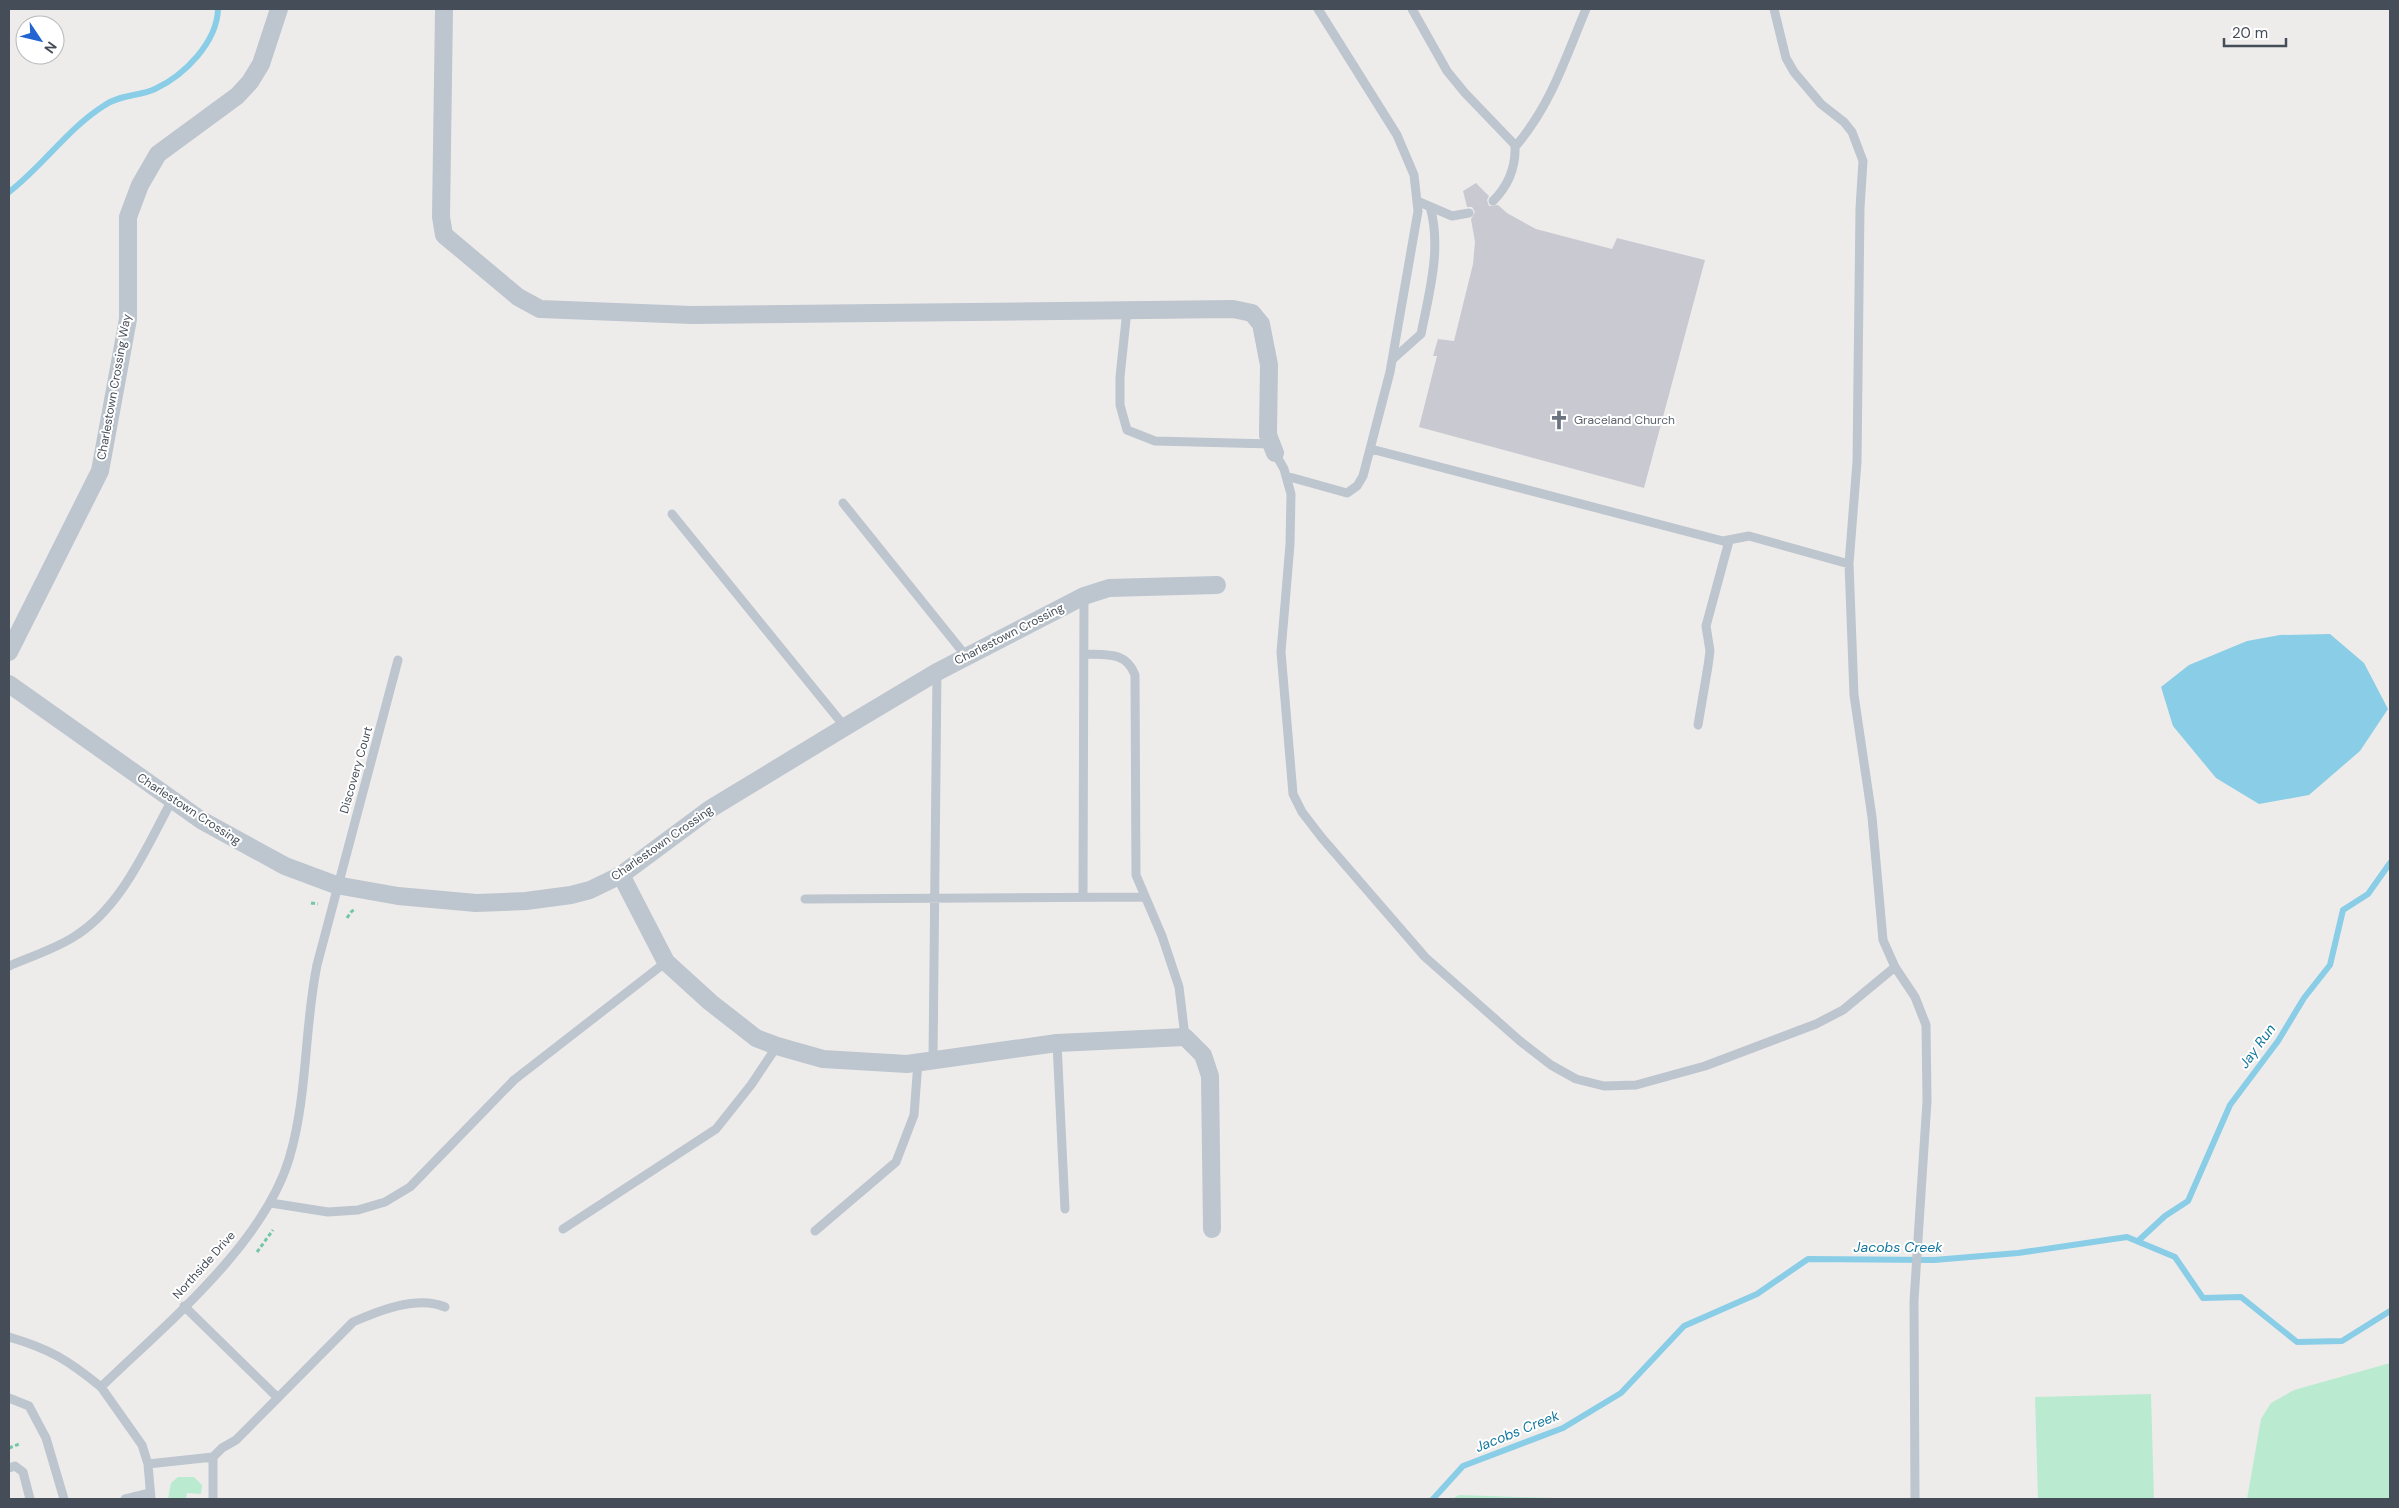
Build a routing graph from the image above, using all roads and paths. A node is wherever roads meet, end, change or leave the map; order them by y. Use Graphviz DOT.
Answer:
graph roads {
  1 [pos="279,9"];
  2 [pos="444,9"];
  3 [pos="1412,9"];
  4 [pos="1586,9"];
  5 [pos="1774,9"];
  6 [pos="1322,11"];
  7 [pos="1515,147"];
  8 [pos="1417,200"];
  9 [pos="1493,201"];
  10 [pos="1430,207"];
  11 [pos="1469,213"];
  12 [pos="1127,310"];
  13 [pos="1393,359"];
  14 [pos="1273,448"];
  15 [pos="1372,449"];
  16 [pos="1286,476"];
  17 [pos="843,503"];
  18 [pos="672,514"];
  19 [pos="1729,541"];
  20 [pos="1849,564"];
  21 [pos="1217,585"];
  22 [pos="1084,596"];
  23 [pos="9,652"];
  24 [pos="1084,654"];
  25 [pos="966,656"];
  26 [pos="398,660"];
  27 [pos="936,672"];
  28 [pos="9,684"];
  29 [pos="1698,724"];
  30 [pos="845,726"];
  31 [pos="172,800"];
  32 [pos="621,875"];
  33 [pos="336,885"];
  34 [pos="1082,896"];
  35 [pos="1144,897"];
  36 [pos="805,898"];
  37 [pos="936,898"];
  38 [pos="360,909"];
  39 [pos="345,921"];
  40 [pos="666,962"];
  41 [pos="9,966"];
  42 [pos="1895,967"];
  43 [pos="1185,1037"];
  44 [pos="1057,1043"];
  45 [pos="777,1046"];
  46 [pos="926,1061"];
  47 [pos="271,1203"];
  48 [pos="286,1205"];
  49 [pos="1065,1209"];
  50 [pos="563,1229"];
  51 [pos="815,1230"];
  52 [pos="1212,1230"];
  53 [pos="257,1252"];
  54 [pos="184,1306"];
  55 [pos="445,1307"];
  56 [pos="9,1337"];
  57 [pos="101,1387"];
  58 [pos="9,1398"];
  59 [pos="278,1398"];
  60 [pos="19,1444"];
  61 [pos="9,1448"];
  62 [pos="213,1457"];
  63 [pos="148,1464"];
  64 [pos="9,1468"];
  65 [pos="150,1496"];
  66 [pos="30,1499"];
  67 [pos="64,1499"];
  68 [pos="125,1499"];
  69 [pos="213,1499"];
  70 [pos="1915,1499"];
  1 -- 23 [label="street, Charlestown Crossing Way"];
  2 -- 12 [label="street"];
  3 -- 7 [label="lane"];
  4 -- 7 [label="lane"];
  5 -- 20 [label="lane"];
  6 -- 8 [label="lane"];
  7 -- 9 [label="lane"];
  8 -- 10 [label="lane"];
  8 -- 13 [label="lane"];
  10 -- 11 [label="lane"];
  10 -- 13 [label="lane"];
  12 -- 14 [label="street"];
  12 -- 14 [label="lane"];
  13 -- 15 [label="lane"];
  14 -- 16 [label="lane"];
  15 -- 16 [label="lane"];
  15 -- 19 [label="lane"];
  16 -- 42 [label="lane"];
  17 -- 25 [label="lane"];
  18 -- 30 [label="lane"];
  19 -- 20 [label="lane"];
  19 -- 29 [label="lane"];
  20 -- 42 [label="lane"];
  21 -- 22 [label="street, Charlestown Crossing"];
  22 -- 24 [label="lane"];
  22 -- 25 [label="street, Charlestown Crossing"];
  24 -- 34 [label="lane"];
  24 -- 35 [label="lane"];
  25 -- 27 [label="street, Charlestown Crossing"];
  26 -- 33 [label="lane, Discovery Court"];
  27 -- 30 [label="street, Charlestown Crossing"];
  27 -- 37 [label="lane"];
  28 -- 31 [label="street, Charlestown Crossing"];
  30 -- 32 [label="street, Charlestown Crossing"];
  31 -- 33 [label="street, Charlestown Crossing"];
  31 -- 41 [label="lane"];
  32 -- 33 [label="street, Charlestown Crossing"];
  32 -- 40 [label="street"];
  33 -- 47 [label="lane, Northside Drive"];
  34 -- 35 [label="lane"];
  34 -- 37 [label="lane"];
  35 -- 43 [label="lane"];
  36 -- 37 [label="lane"];
  37 -- 46 [label="lane"];
  38 -- 39 [label="path"];
  40 -- 45 [label="street"];
  40 -- 48 [label="lane"];
  42 -- 70 [label="lane"];
  43 -- 44 [label="street"];
  43 -- 52 [label="street"];
  44 -- 46 [label="street"];
  44 -- 49 [label="lane"];
  45 -- 46 [label="street"];
  45 -- 50 [label="lane"];
  46 -- 51 [label="lane"];
  47 -- 48 [label="lane"];
  47 -- 54 [label="lane, Northside Drive"];
  48 -- 53 [label="path"];
  54 -- 57 [label="lane, Northside Drive"];
  54 -- 59 [label="lane"];
  55 -- 59 [label="lane"];
  56 -- 57 [label="lane"];
  57 -- 63 [label="lane"];
  58 -- 67 [label="lane"];
  59 -- 62 [label="lane"];
  60 -- 61 [label="path"];
  62 -- 63 [label="lane"];
  62 -- 69 [label="lane"];
  63 -- 65 [label="lane"];
  64 -- 66 [label="lane"];
  65 -- 68 [label="lane"];
}
